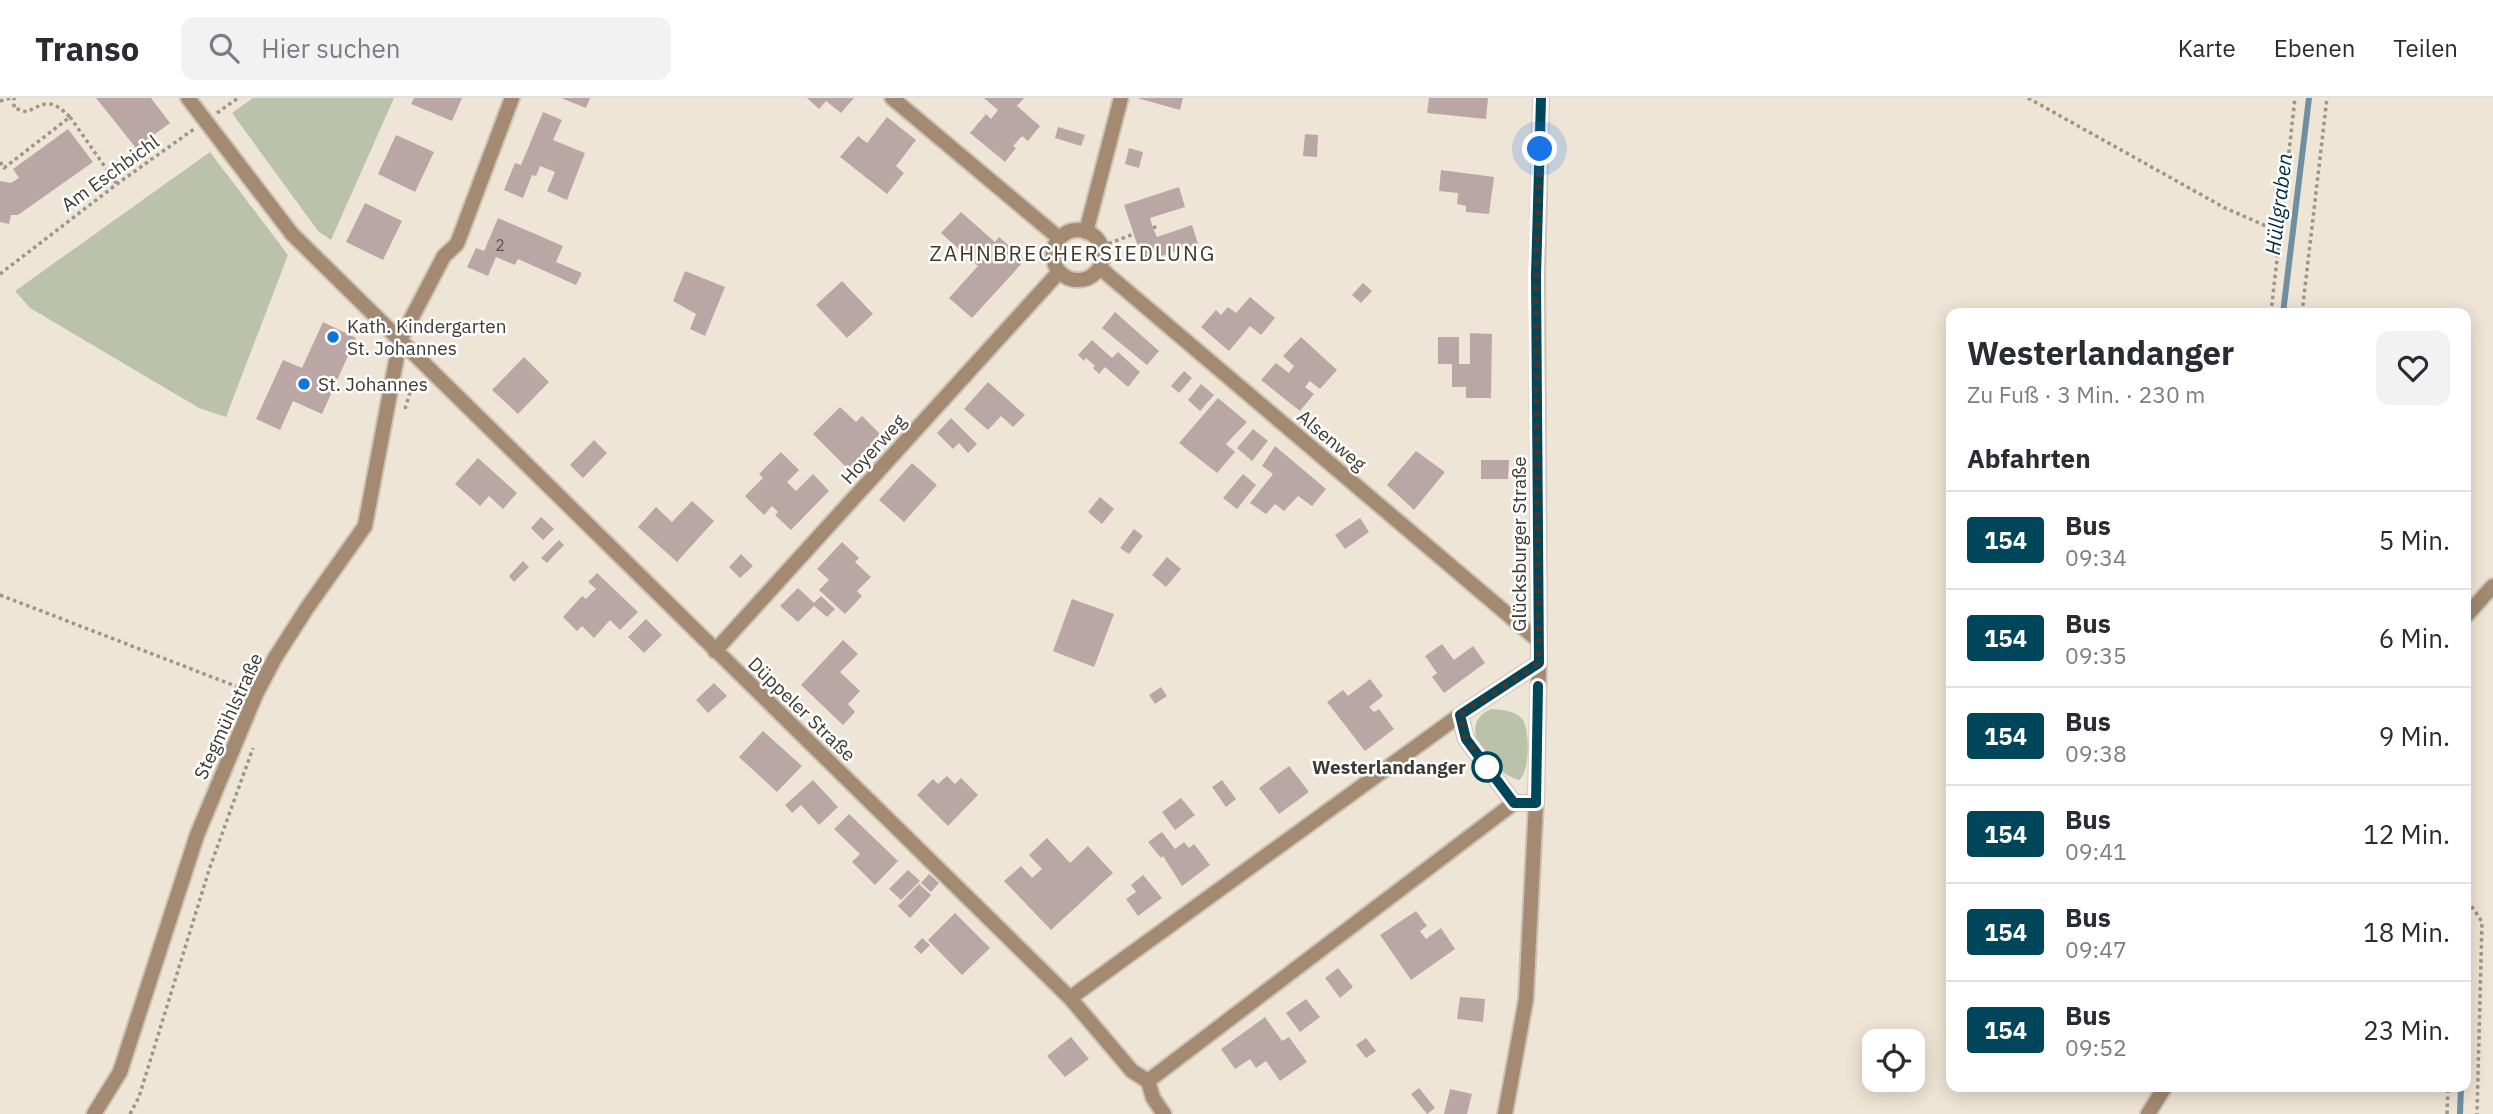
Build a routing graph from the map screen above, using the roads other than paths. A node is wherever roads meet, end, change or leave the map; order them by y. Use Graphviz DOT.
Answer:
graph roads {
  1 [pos="188,98"];
  2 [pos="512,98"];
  3 [pos="892,98"];
  4 [pos="1121,98"];
  5 [pos="1541,98"];
  6 [pos="1086,232"];
  7 [pos="1059,238"];
  8 [pos="1100,268"];
  9 [pos="1059,272"];
  10 [pos="400,340"];
  11 [pos="2493,586"];
  12 [pos="2471,610"];
  13 [pos="1539,641"];
  14 [pos="715,651"];
  15 [pos="1539,663"];
  16 [pos="1460,715"];
  17 [pos="1514,803"];
  18 [pos="1536,803"];
  19 [pos="1070,998"];
  20 [pos="1147,1081"];
  21 [pos="2162,1092"];
  22 [pos="94,1114"];
  23 [pos="1164,1114"];
  24 [pos="1505,1114"];
  25 [pos="2148,1114"];
  1 -- 10 [label="street, Düppeler Straße"];
  2 -- 10 [label="street, Stegmühlstraße"];
  3 -- 7 [label="street"];
  4 -- 6 [label="street"];
  5 -- 13 [label="street, Glücksburger Straße"];
  6 -- 7 [label="street"];
  6 -- 8 [label="street"];
  7 -- 9 [label="street"];
  8 -- 9 [label="street"];
  8 -- 13 [label="street, Alsenweg"];
  9 -- 14 [label="street, Hoyerweg"];
  10 -- 14 [label="street, Düppeler Straße"];
  10 -- 22 [label="street, Stegmühlstraße"];
  11 -- 12 [label="street"];
  13 -- 15 [label="street, Glücksburger Straße"];
  14 -- 19 [label="street, Düppeler Straße"];
  15 -- 16 [label="street"];
  15 -- 18 [label="street, Glücksburger Straße"];
  16 -- 17 [label="street"];
  16 -- 19 [label="street"];
  17 -- 18 [label="street"];
  17 -- 20 [label="street"];
  18 -- 24 [label="street, Glücksburger Straße"];
  19 -- 20 [label="street, Düppeler Straße"];
  20 -- 23 [label="street, Düppeler Straße"];
  21 -- 25 [label="street"];
}
